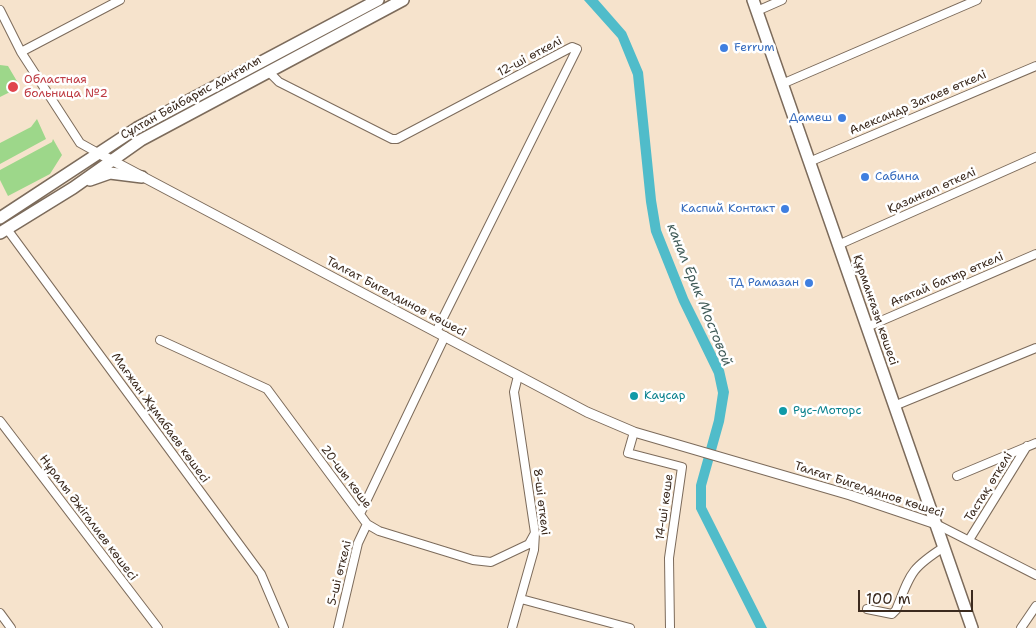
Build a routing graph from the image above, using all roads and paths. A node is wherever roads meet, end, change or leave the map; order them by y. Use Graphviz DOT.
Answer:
graph roads {
  1 [pos="120,0"];
  2 [pos="378,0"];
  3 [pos="403,0"];
  4 [pos="782,0"];
  5 [pos="977,0"];
  6 [pos="755,5"];
  7 [pos="0,10"];
  8 [pos="21,52"];
  9 [pos="1036,66"];
  10 [pos="268,72"];
  11 [pos="782,84"];
  12 [pos="98,153"];
  13 [pos="1036,157"];
  14 [pos="110,160"];
  15 [pos="809,162"];
  16 [pos="142,177"];
  17 [pos="73,188"];
  18 [pos="0,218"];
  19 [pos="3,231"];
  20 [pos="838,245"];
  21 [pos="1036,254"];
  22 [pos="867,327"];
  23 [pos="440,334"];
  24 [pos="160,340"];
  25 [pos="1036,348"];
  26 [pos="518,376"];
  27 [pos="894,406"];
  28 [pos="0,421"];
  29 [pos="634,432"];
  30 [pos="1036,443"];
  31 [pos="1027,446"];
  32 [pos="957,476"];
  33 [pos="360,514"];
  34 [pos="367,524"];
  35 [pos="936,524"];
  36 [pos="535,533"];
  37 [pos="969,540"];
  38 [pos="944,547"];
  39 [pos="1036,575"];
  40 [pos="521,599"];
  41 [pos="1036,606"];
  42 [pos="867,609"];
  43 [pos="0,613"];
  44 [pos="11,628"];
  45 [pos="158,628"];
  46 [pos="284,628"];
  47 [pos="338,628"];
  48 [pos="512,628"];
  49 [pos="630,628"];
  50 [pos="670,628"];
  51 [pos="972,628"];
  52 [pos="1021,628"];
  1 -- 8 [label="street"];
  2 -- 12 [label="main road, Сұлтан Бейбарыс даңғылы"];
  3 -- 10 [label="main road, Сұлтан Бейбарыс даңғылы"];
  4 -- 6 [label="street"];
  5 -- 11 [label="street"];
  6 -- 11 [label="main road, Құрманғазы көшесі"];
  7 -- 8 [label="street"];
  8 -- 12 [label="street"];
  9 -- 15 [label="street, Александр Затаев өткелі"];
  10 -- 14 [label="main road, Сұлтан Бейбарыс даңғылы"];
  10 -- 23 [label="street, 12-ші өткелі"];
  11 -- 15 [label="main road, Құрманғазы көшесі"];
  12 -- 14 [label="street, Талғат Бигелдинов көшесі"];
  12 -- 18 [label="main road, Сұлтан Бейбарыс даңғылы"];
  13 -- 20 [label="street, Қазанғап өткелі"];
  14 -- 16 [label="street, Талғат Бигелдинов көшесі"];
  14 -- 17 [label="main road, Сұлтан Бейбарыс даңғылы"];
  15 -- 20 [label="main road, Құрманғазы көшесі"];
  16 -- 17 [label="main road"];
  16 -- 23 [label="street, Талғат Бигелдинов көшесі"];
  17 -- 19 [label="main road, Сұлтан Бейбарыс даңғылы"];
  19 -- 46 [label="street, Мағжан Жұмабаев көшесі"];
  20 -- 22 [label="main road, Құрманғазы көшесі"];
  21 -- 22 [label="street, Ағатай батыр өткелі"];
  22 -- 27 [label="main road, Құрманғазы көшесі"];
  23 -- 26 [label="street, Талғат Бигелдинов көшесі"];
  23 -- 33 [label="street"];
  24 -- 33 [label="street, 20-шы көше"];
  25 -- 27 [label="street"];
  26 -- 29 [label="street, Талғат Бигелдинов көшесі"];
  26 -- 36 [label="street, 8-ші өткелі"];
  27 -- 35 [label="main road, Құрманғазы көшесі"];
  28 -- 45 [label="street, Нұралы Әжiгалиев көшесi"];
  29 -- 35 [label="street, Талғат Бигелдинов көшесі"];
  29 -- 50 [label="street, 14-ші көше"];
  30 -- 31 [label="street, Тастақ өткелі"];
  31 -- 32 [label="street, Тастақ өткелі"];
  31 -- 37 [label="street, Тастақ өткелі"];
  33 -- 34 [label="street, 20-шы көше"];
  34 -- 36 [label="street, 20-шы көше"];
  34 -- 47 [label="street, 5-ші өткелі"];
  35 -- 37 [label="street, Талғат Бигелдинов көшесі"];
  35 -- 38 [label="main road, Құрманғазы көшесі"];
  36 -- 40 [label="street, 8-ші өткелі"];
  37 -- 39 [label="street, Талғат Бигелдинов көшесі"];
  38 -- 42 [label="street"];
  38 -- 51 [label="main road, Құрманғазы көшесі"];
  40 -- 48 [label="street, 8-ші өткелі"];
  40 -- 49 [label="street"];
  41 -- 52 [label="street"];
  43 -- 44 [label="street"];
}
